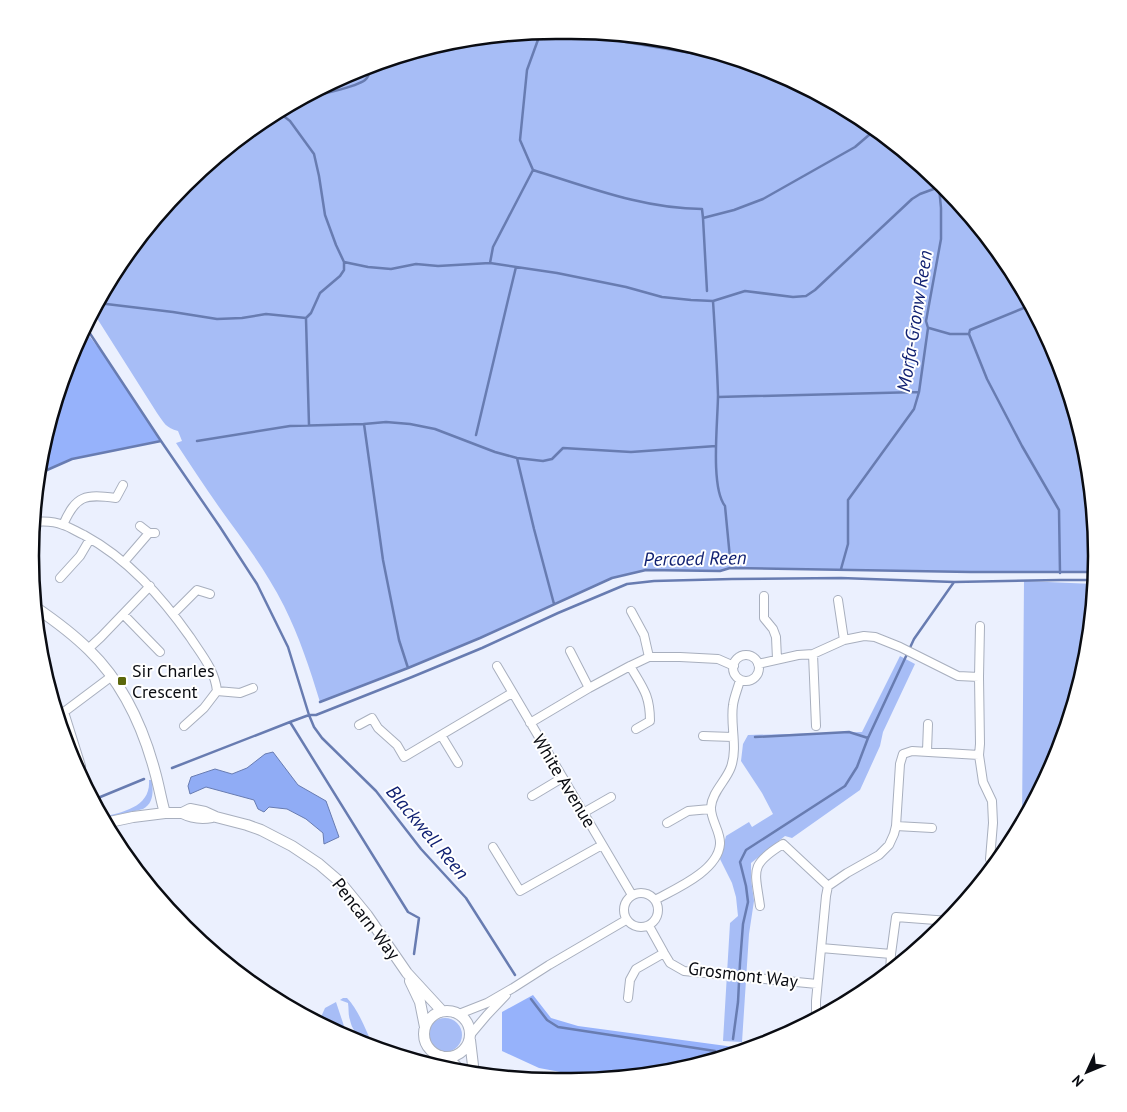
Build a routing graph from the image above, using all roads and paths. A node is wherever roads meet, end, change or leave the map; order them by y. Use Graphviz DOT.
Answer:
graph roads {
  1 [pos="123,485"];
  2 [pos="40,521"];
  3 [pos="64,525"];
  4 [pos="140,526"];
  5 [pos="90,539"];
  6 [pos="124,562"];
  7 [pos="60,578"];
  8 [pos="150,586"];
  9 [pos="210,594"];
  10 [pos="764,596"];
  11 [pos="838,600"];
  12 [pos="631,611"];
  13 [pos="42,613"];
  14 [pos="123,614"];
  15 [pos="173,614"];
  16 [pos="980,626"];
  17 [pos="844,640"];
  18 [pos="88,649"];
  19 [pos="570,651"];
  20 [pos="160,652"];
  21 [pos="813,654"];
  22 [pos="648,658"];
  23 [pos="777,659"];
  24 [pos="758,664"];
  25 [pos="497,666"];
  26 [pos="630,666"];
  27 [pos="734,666"];
  28 [pos="112,676"];
  29 [pos="979,677"];
  30 [pos="740,680"];
  31 [pos="253,688"];
  32 [pos="589,688"];
  33 [pos="217,690"];
  34 [pos="512,693"];
  35 [pos="63,712"];
  36 [pos="530,723"];
  37 [pos="928,724"];
  38 [pos="359,725"];
  39 [pos="184,726"];
  40 [pos="816,726"];
  41 [pos="636,729"];
  42 [pos="441,735"];
  43 [pos="703,736"];
  44 [pos="733,737"];
  45 [pos="927,751"];
  46 [pos="979,755"];
  47 [pos="458,764"];
  48 [pos="562,778"];
  49 [pos="532,796"];
  50 [pos="611,796"];
  51 [pos="710,809"];
  52 [pos="165,813"];
  53 [pos="584,813"];
  54 [pos="112,821"];
  55 [pos="667,823"];
  56 [pos="896,826"];
  57 [pos="932,828"];
  58 [pos="602,845"];
  59 [pos="493,846"];
  60 [pos="990,859"];
  61 [pos="828,886"];
  62 [pos="632,895"];
  63 [pos="655,900"];
  64 [pos="760,906"];
  65 [pos="626,920"];
  66 [pos="939,920"];
  67 [pos="649,926"];
  68 [pos="821,948"];
  69 [pos="664,953"];
  70 [pos="891,954"];
  71 [pos="891,962"];
  72 [pos="407,973"];
  73 [pos="817,984"];
  74 [pos="513,988"];
  75 [pos="628,998"];
  76 [pos="442,1011"];
  77 [pos="816,1011"];
  78 [pos="459,1014"];
  79 [pos="425,1027"];
  80 [pos="470,1037"];
  81 [pos="441,1056"];
  82 [pos="450,1062"];
  83 [pos="473,1066"];
  1 -- 3 [label="street"];
  2 -- 3 [label="street"];
  3 -- 5 [label="street"];
  4 -- 6 [label="street"];
  5 -- 6 [label="street"];
  5 -- 7 [label="street"];
  6 -- 8 [label="street"];
  8 -- 14 [label="street"];
  8 -- 15 [label="street"];
  9 -- 15 [label="street"];
  10 -- 23 [label="street"];
  11 -- 17 [label="street"];
  12 -- 22 [label="street"];
  13 -- 18 [label="street"];
  14 -- 18 [label="street"];
  14 -- 20 [label="street"];
  15 -- 33 [label="street"];
  16 -- 29 [label="street"];
  17 -- 21 [label="street"];
  17 -- 29 [label="street"];
  18 -- 28 [label="street"];
  19 -- 32 [label="street"];
  21 -- 23 [label="street"];
  21 -- 40 [label="street"];
  22 -- 26 [label="street"];
  22 -- 27 [label="street"];
  23 -- 24 [label="street"];
  24 -- 27 [label="street"];
  24 -- 30 [label="street"];
  25 -- 34 [label="street, White Avenue"];
  26 -- 32 [label="street"];
  26 -- 41 [label="street"];
  27 -- 30 [label="street"];
  28 -- 35 [label="street"];
  28 -- 52 [label="street"];
  29 -- 46 [label="street"];
  30 -- 44 [label="street"];
  31 -- 33 [label="street"];
  32 -- 36 [label="street"];
  33 -- 39 [label="street"];
  34 -- 36 [label="street, White Avenue"];
  34 -- 42 [label="street"];
  36 -- 48 [label="street, White Avenue"];
  37 -- 45 [label="street"];
  38 -- 42 [label="street"];
  42 -- 47 [label="street"];
  43 -- 44 [label="street"];
  44 -- 51 [label="street"];
  45 -- 46 [label="street"];
  45 -- 56 [label="street"];
  46 -- 60 [label="street"];
  48 -- 49 [label="street"];
  48 -- 53 [label="street, White Avenue"];
  50 -- 53 [label="street"];
  51 -- 55 [label="street"];
  51 -- 63 [label="street"];
  52 -- 54 [label="street, Pencarn Way"];
  52 -- 72 [label="street, Pencarn Way"];
  53 -- 58 [label="street, White Avenue"];
  56 -- 57 [label="street"];
  56 -- 61 [label="street"];
  58 -- 59 [label="street"];
  58 -- 62 [label="street, White Avenue"];
  61 -- 64 [label="street"];
  61 -- 68 [label="street, Grosmont Way"];
  62 -- 63 [label="street"];
  62 -- 65 [label="street"];
  63 -- 67 [label="street"];
  65 -- 67 [label="street"];
  65 -- 74 [label="street"];
  66 -- 70 [label="street"];
  67 -- 69 [label="street, Grosmont Way"];
  68 -- 70 [label="street"];
  68 -- 73 [label="street, Grosmont Way"];
  69 -- 73 [label="street, Grosmont Way"];
  69 -- 75 [label="street, Grosmont Way"];
  70 -- 71 [label="street"];
  72 -- 76 [label="street, Pencarn Way"];
  72 -- 79 [label="street, Pencarn Way"];
  73 -- 77 [label="street"];
  74 -- 78 [label="street"];
  74 -- 80 [label="street"];
  76 -- 78 [label="street"];
  76 -- 79 [label="street"];
  78 -- 80 [label="street"];
  79 -- 81 [label="street"];
  80 -- 81 [label="street"];
  80 -- 83 [label="street"];
  81 -- 82 [label="street"];
}
